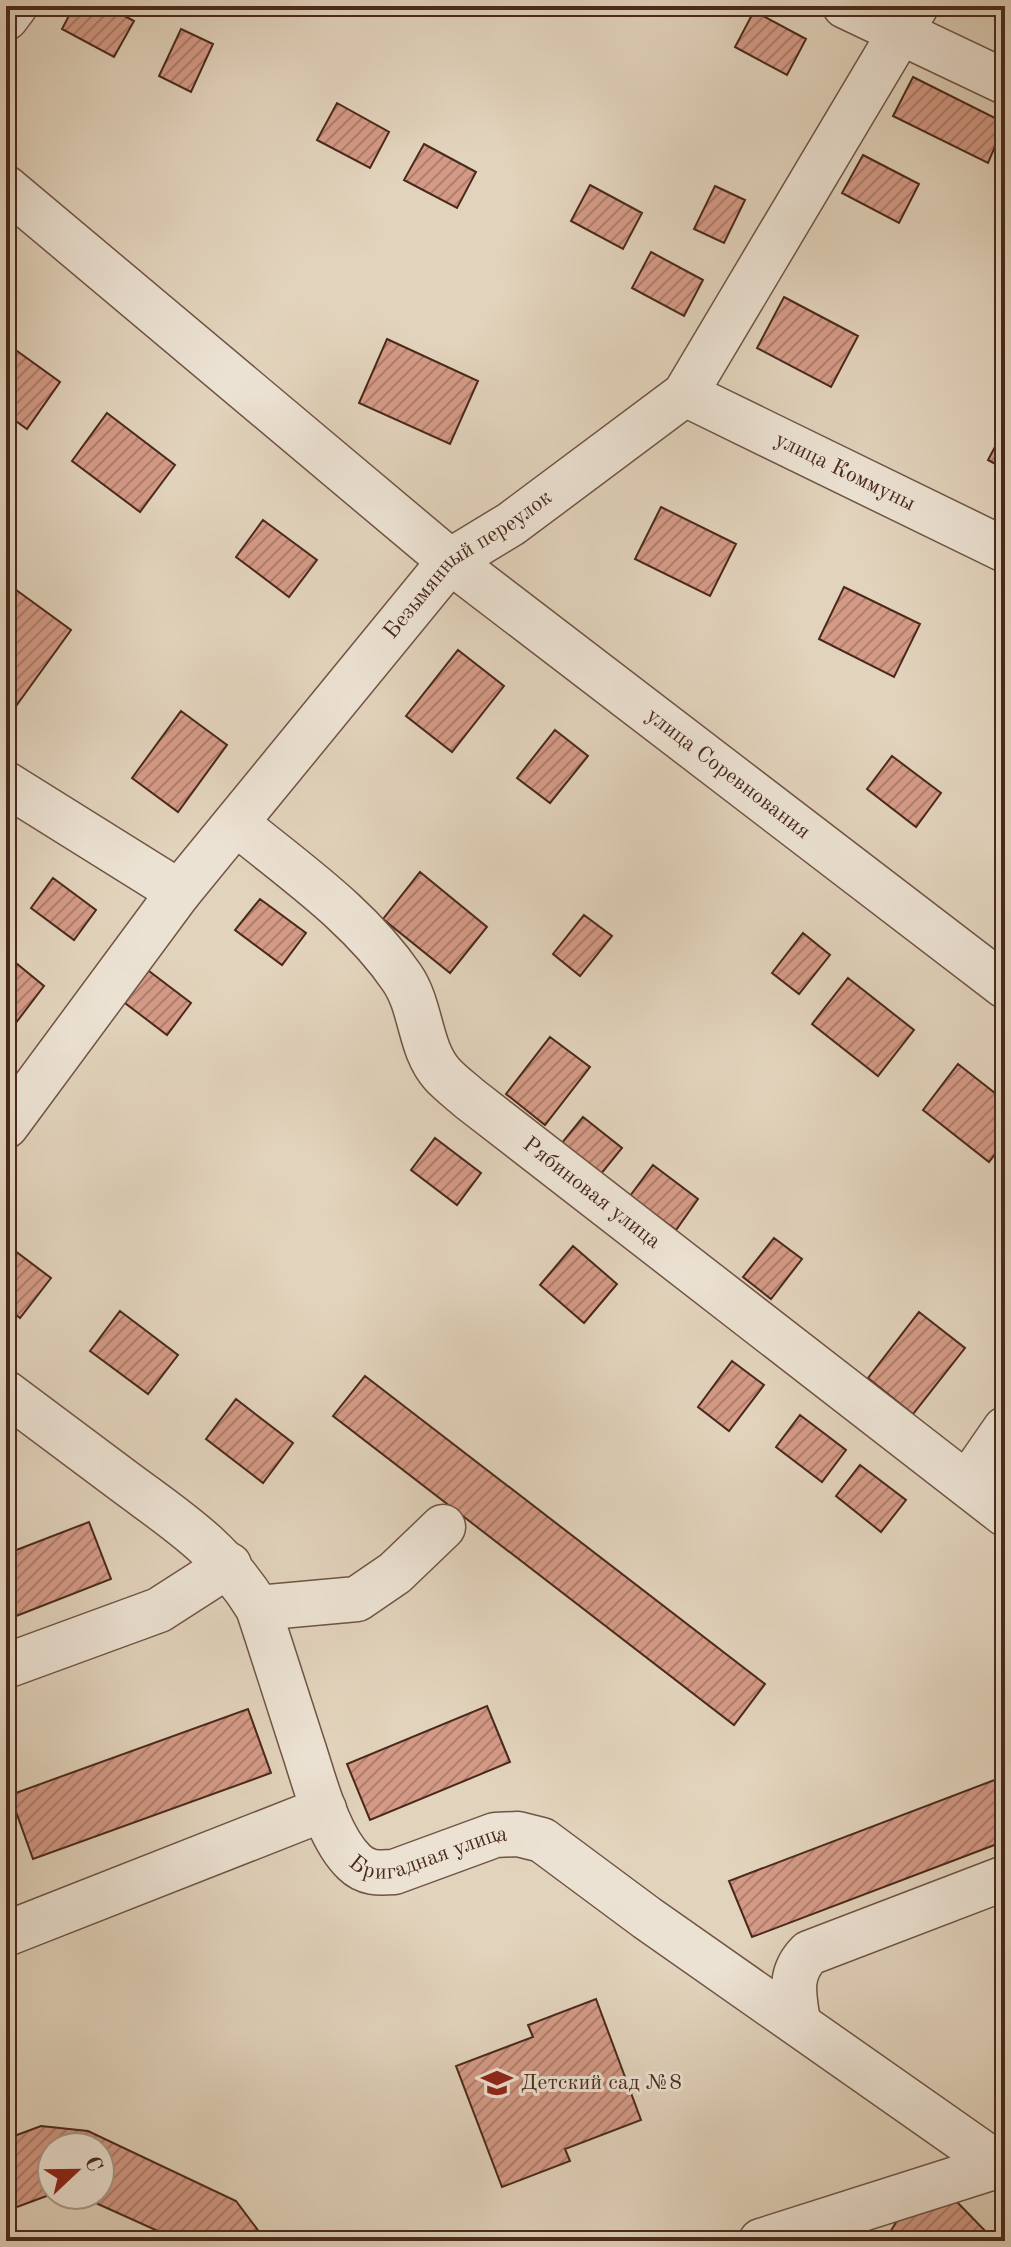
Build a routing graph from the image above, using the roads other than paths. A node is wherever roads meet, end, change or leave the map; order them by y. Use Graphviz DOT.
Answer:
graph roads {
  1 [pos="15,6"];
  2 [pos="845,6"];
  3 [pos="6,18"];
  4 [pos="908,19"];
  5 [pos="1005,82"];
  6 [pos="6,188"];
  7 [pos="685,394"];
  8 [pos="1005,550"];
  9 [pos="450,561"];
  10 [pos="6,784"];
  11 [pos="236,823"];
  12 [pos="179,892"];
  13 [pos="1005,986"];
  14 [pos="6,1126"];
  15 [pos="6,1393"];
  16 [pos="1005,1429"];
  17 [pos="967,1484"];
  18 [pos="1005,1514"];
  19 [pos="443,1527"];
  20 [pos="229,1565"];
  21 [pos="258,1608"];
  22 [pos="6,1666"];
  23 [pos="324,1809"];
  24 [pos="1005,1878"];
  25 [pos="6,1934"];
  26 [pos="798,2022"];
  27 [pos="1003,2167"];
  28 [pos="761,2241"];
  1 -- 3 [label="street"];
  2 -- 4 [label="street"];
  4 -- 5 [label="street"];
  4 -- 7 [label="street, Безымянный переулок"];
  6 -- 9 [label="street, улица Соревнования"];
  7 -- 8 [label="street, улица Коммуны"];
  7 -- 9 [label="street, Безымянный переулок"];
  9 -- 11 [label="street, Безымянный переулок"];
  9 -- 13 [label="street, улица Соревнования"];
  10 -- 12 [label="street"];
  11 -- 12 [label="street, Безымянный переулок"];
  11 -- 17 [label="street, Рябиновая улица"];
  12 -- 14 [label="street, Безымянный переулок"];
  15 -- 20 [label="street, Бригадная улица"];
  16 -- 17 [label="street"];
  17 -- 18 [label="street, Рябиновая улица"];
  19 -- 21 [label="street"];
  20 -- 21 [label="street, Бригадная улица"];
  20 -- 22 [label="street"];
  21 -- 23 [label="street, Бригадная улица"];
  23 -- 25 [label="street"];
  23 -- 26 [label="street, Бригадная улица"];
  24 -- 26 [label="street"];
  26 -- 27 [label="street, Бригадная улица"];
  27 -- 28 [label="street"];
}
